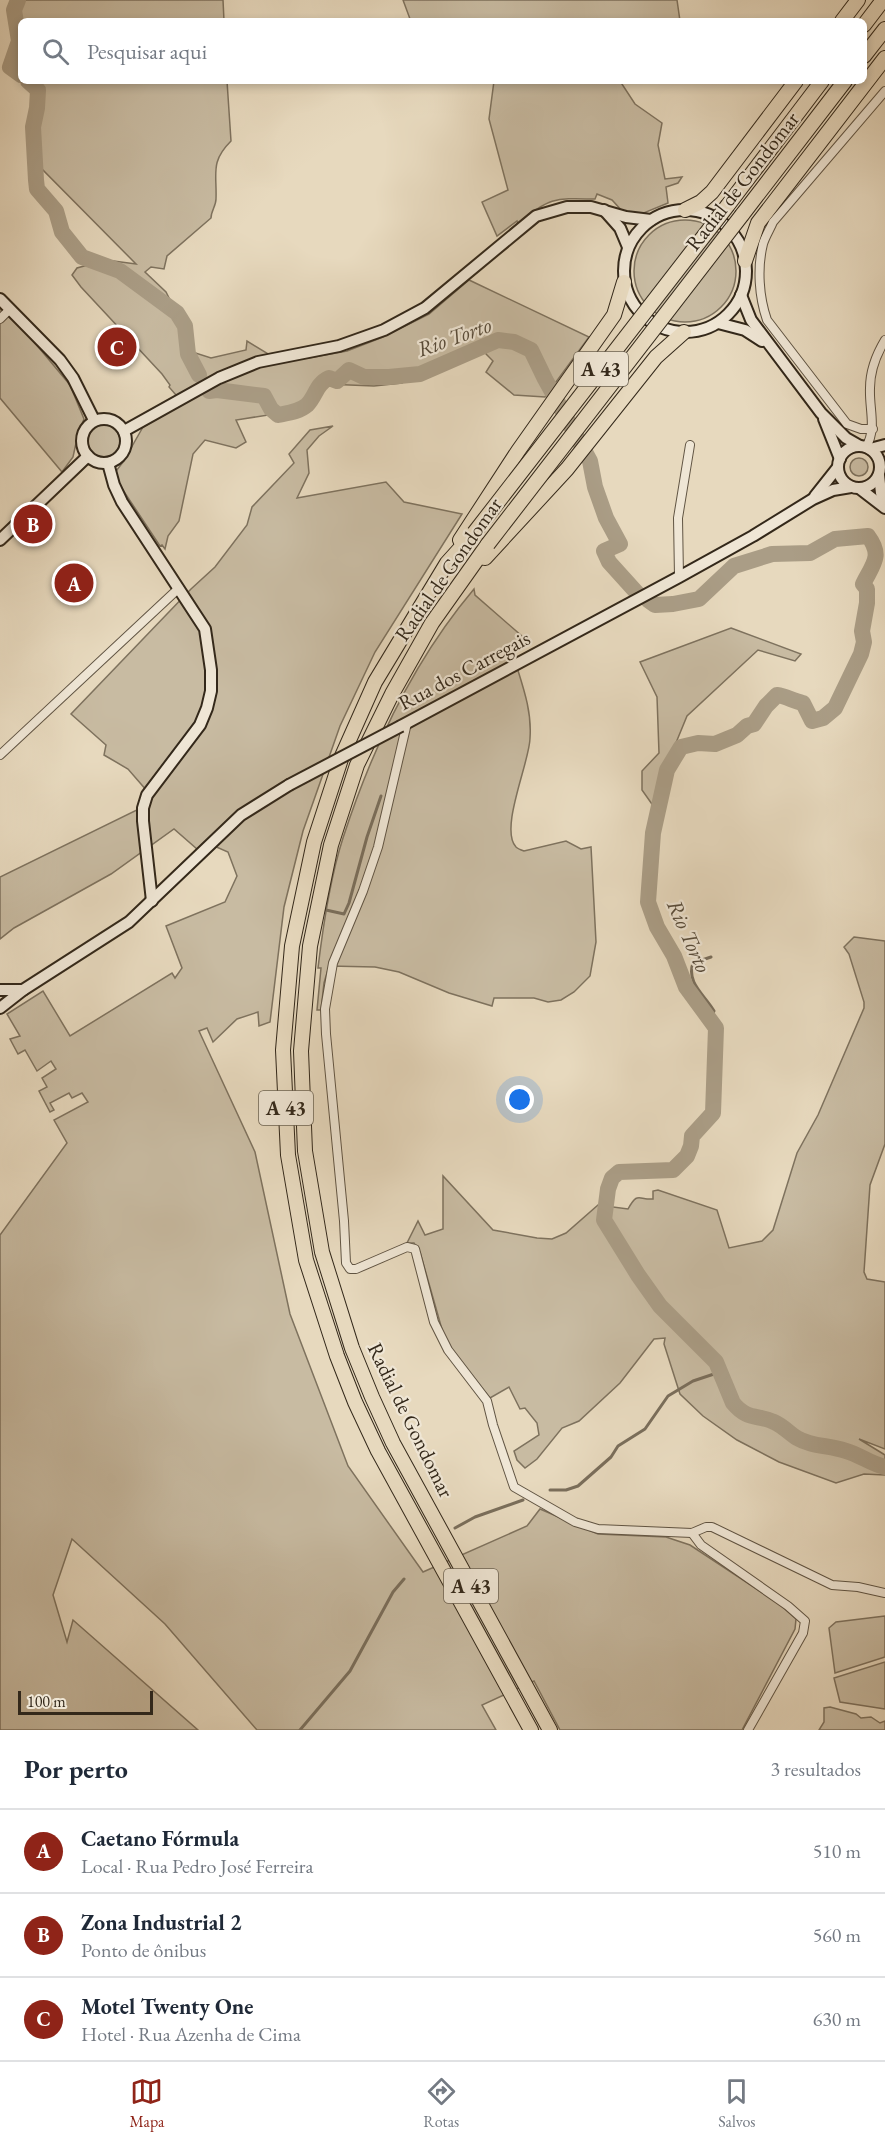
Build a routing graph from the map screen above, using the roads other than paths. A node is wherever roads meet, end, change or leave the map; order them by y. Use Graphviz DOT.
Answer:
graph roads {
  1 [pos="858,0"];
  2 [pos="883,0"];
  3 [pos="844,18"];
  4 [pos="867,21"];
  5 [pos="885,29"];
  6 [pos="867,53"];
  7 [pos="885,58"];
  8 [pos="867,81"];
  9 [pos="794,84"];
  10 [pos="820,84"];
  11 [pos="843,84"];
  12 [pos="865,84"];
  13 [pos="885,91"];
  14 [pos="604,210"];
  15 [pos="685,210"];
  16 [pos="651,220"];
  17 [pos="628,247"];
  18 [pos="745,261"];
  19 [pos="624,282"];
  20 [pos="741,295"];
  21 [pos="0,299"];
  22 [pos="10,309"];
  23 [pos="0,319"];
  24 [pos="718,322"];
  25 [pos="684,332"];
  26 [pos="885,340"];
  27 [pos="768,344"];
  28 [pos="821,413"];
  29 [pos="94,420"];
  30 [pos="873,429"];
  31 [pos="124,431"];
  32 [pos="690,445"];
  33 [pos="885,445"];
  34 [pos="865,447"];
  35 [pos="88,456"];
  36 [pos="108,463"];
  37 [pos="839,463"];
  38 [pos="882,468"];
  39 [pos="855,488"];
  40 [pos="813,499"];
  41 [pos="885,501"];
  42 [pos="885,508"];
  43 [pos="470,530"];
  44 [pos="0,540"];
  45 [pos="491,547"];
  46 [pos="679,577"];
  47 [pos="179,588"];
  48 [pos="404,724"];
  49 [pos="0,755"];
  50 [pos="152,902"];
  51 [pos="0,990"];
  52 [pos="23,990"];
  53 [pos="0,1008"];
  54 [pos="692,1533"];
  55 [pos="885,1593"];
  56 [pos="550,1729"];
  57 [pos="531,1730"];
  58 [pos="748,1730"];
  1 -- 3 [label="highway"];
  2 -- 4 [label="highway"];
  5 -- 6 [label="highway"];
  7 -- 8 [label="highway"];
  9 -- 15 [label="highway"];
  10 -- 43 [label="highway, Radial de Gondomar / A 43, bridge"];
  11 -- 45 [label="highway, Radial de Gondomar / A 43, bridge"];
  12 -- 18 [label="highway"];
  13 -- 30 [label="street"];
  14 -- 16 [label="street"];
  14 -- 17 [label="street"];
  14 -- 31 [label="street"];
  15 -- 16 [label="street"];
  15 -- 18 [label="street"];
  16 -- 17 [label="street"];
  17 -- 19 [label="street"];
  18 -- 20 [label="street"];
  19 -- 25 [label="street"];
  19 -- 43 [label="highway, A 43"];
  20 -- 24 [label="street"];
  20 -- 27 [label="street"];
  21 -- 22 [label="street"];
  22 -- 23 [label="street"];
  22 -- 29 [label="street"];
  24 -- 25 [label="street"];
  24 -- 27 [label="street"];
  25 -- 45 [label="highway, A 43"];
  26 -- 30 [label="street"];
  27 -- 28 [label="street"];
  28 -- 34 [label="street"];
  28 -- 37 [label="street"];
  29 -- 31 [label="street"];
  29 -- 35 [label="street"];
  30 -- 34 [label="street"];
  31 -- 36 [label="street"];
  32 -- 46 [label="street"];
  33 -- 34 [label="street"];
  34 -- 37 [label="street"];
  34 -- 38 [label="street"];
  35 -- 36 [label="street"];
  35 -- 44 [label="street"];
  36 -- 47 [label="street"];
  37 -- 39 [label="street"];
  37 -- 40 [label="street, Rua dos Carregais"];
  38 -- 39 [label="street"];
  38 -- 41 [label="street"];
  39 -- 40 [label="street, Rua dos Carregais"];
  39 -- 42 [label="street"];
  40 -- 46 [label="street, Rua dos Carregais"];
  43 -- 57 [label="highway, Radial de Gondomar / A 43"];
  45 -- 56 [label="highway, Radial de Gondomar / A 43"];
  46 -- 48 [label="street, Rua dos Carregais"];
  47 -- 49 [label="street"];
  47 -- 50 [label="street"];
  48 -- 50 [label="street, Rua dos Carregais, bridge"];
  48 -- 54 [label="street"];
  50 -- 52 [label="street, Rua dos Carregais"];
  51 -- 52 [label="street"];
  52 -- 53 [label="street, Rua dos Carregais"];
  54 -- 55 [label="street"];
  54 -- 58 [label="street"];
}
